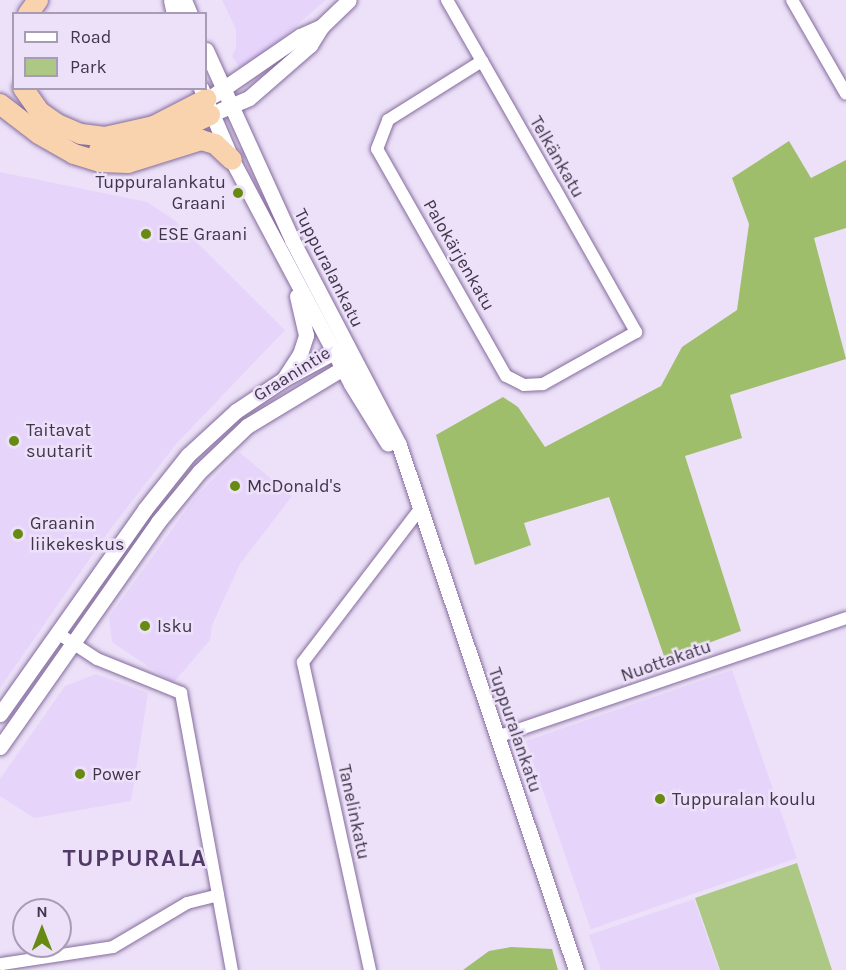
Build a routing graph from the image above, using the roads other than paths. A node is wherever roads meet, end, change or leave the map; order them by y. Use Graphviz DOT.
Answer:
graph roads {
  1 [pos="349,0"];
  2 [pos="447,0"];
  3 [pos="792,0"];
  4 [pos="322,26"];
  5 [pos="482,61"];
  6 [pos="207,62"];
  7 [pos="24,90"];
  8 [pos="846,94"];
  9 [pos="210,98"];
  10 [pos="0,104"];
  11 [pos="230,106"];
  12 [pos="39,134"];
  13 [pos="232,160"];
  14 [pos="289,268"];
  15 [pos="636,332"];
  16 [pos="334,352"];
  17 [pos="350,353"];
  18 [pos="343,368"];
  19 [pos="284,379"];
  20 [pos="419,506"];
  21 [pos="846,618"];
  22 [pos="66,638"];
  23 [pos="0,714"];
  24 [pos="497,737"];
  25 [pos="0,747"];
  26 [pos="218,895"];
  27 [pos="2,964"];
  28 [pos="232,970"];
  29 [pos="370,970"];
  30 [pos="576,970"];
  1 -- 4 [label="street"];
  2 -- 5 [label="street, Telkänkatu"];
  3 -- 8 [label="street"];
  4 -- 9 [label="street"];
  4 -- 11 [label="street"];
  5 -- 15 [label="street, Telkänkatu"];
  5 -- 15 [label="street, Palokärjenkatu"];
  6 -- 9 [label="street, Tuppuralankatu"];
  7 -- 9 [label="highway"];
  9 -- 11 [label="street"];
  9 -- 11 [label="street, Tuppuralankatu"];
  9 -- 12 [label="highway"];
  9 -- 13 [label="street, Tuppuralankatu"];
  10 -- 12 [label="highway"];
  11 -- 17 [label="street, Tuppuralankatu"];
  12 -- 13 [label="highway"];
  13 -- 14 [label="street, Tuppuralankatu"];
  14 -- 16 [label="street, Tuppuralankatu"];
  14 -- 19 [label="street"];
  16 -- 17 [label="street, Graanintie"];
  16 -- 18 [label="street, Tuppuralankatu"];
  16 -- 19 [label="street, Graanintie"];
  17 -- 18 [label="street, Graanintie"];
  17 -- 20 [label="street, Tuppuralankatu"];
  18 -- 20 [label="street, Tuppuralankatu"];
  18 -- 22 [label="street, Graanintie"];
  19 -- 22 [label="street, Graanintie"];
  20 -- 24 [label="street, Tuppuralankatu"];
  20 -- 29 [label="street, Tanelinkatu"];
  21 -- 24 [label="street, Nuottakatu"];
  22 -- 23 [label="street, Graanintie"];
  22 -- 25 [label="street, Graanintie"];
  22 -- 26 [label="street"];
  24 -- 30 [label="street, Tuppuralankatu"];
  26 -- 27 [label="street"];
  26 -- 28 [label="street"];
}
